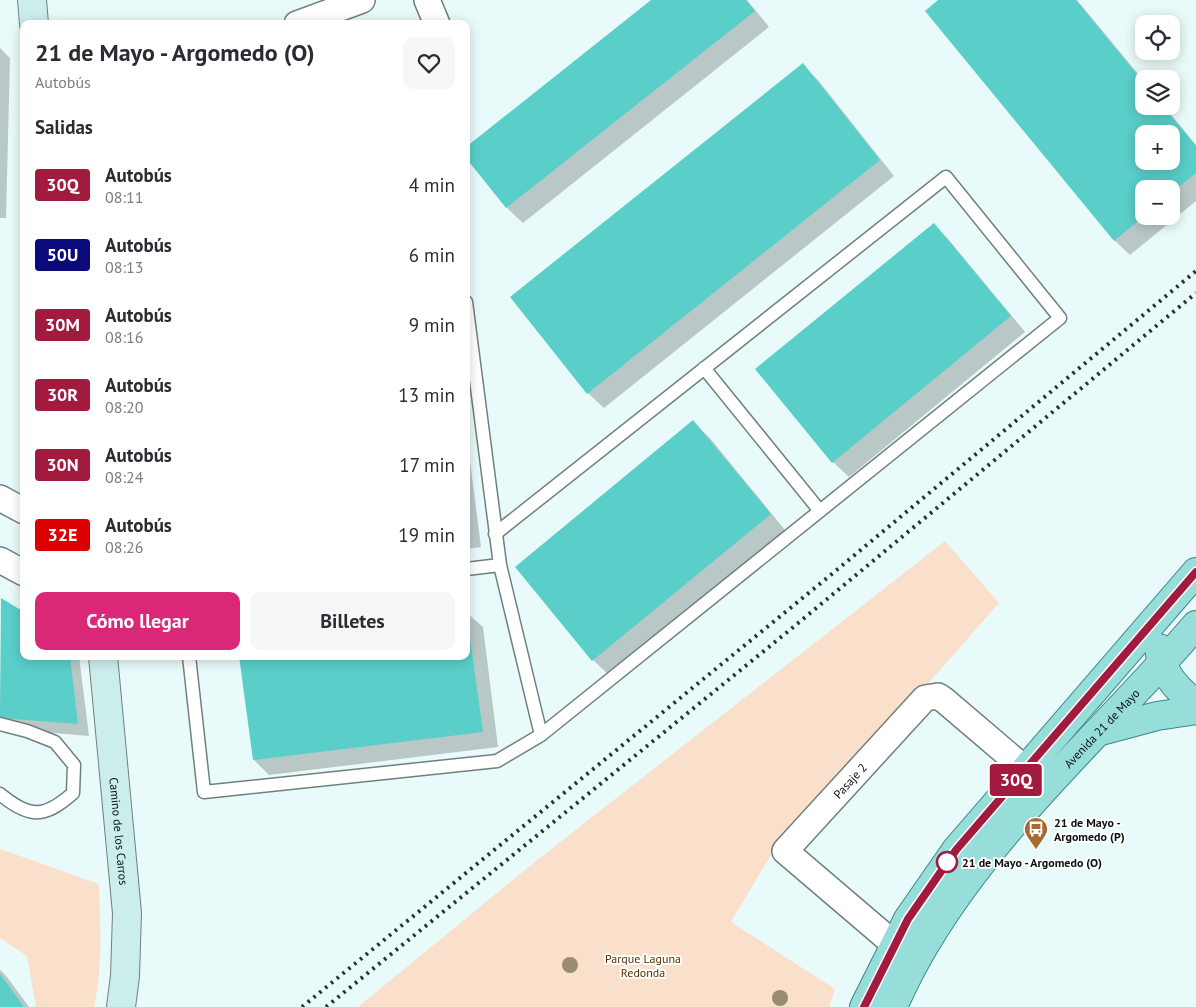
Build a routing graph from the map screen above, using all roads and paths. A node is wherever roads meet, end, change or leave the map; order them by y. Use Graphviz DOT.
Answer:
graph roads {
  1 [pos="32,0"];
  2 [pos="362,0"];
  3 [pos="427,0"];
  4 [pos="34,20"];
  5 [pos="307,20"];
  6 [pos="435,20"];
  7 [pos="704,368"];
  8 [pos="470,370"];
  9 [pos="820,511"];
  10 [pos="495,534"];
  11 [pos="0,560"];
  12 [pos="500,566"];
  13 [pos="470,569"];
  14 [pos="20,571"];
  15 [pos="1196,572"];
  16 [pos="1163,611"];
  17 [pos="1196,625"];
  18 [pos="103,660"];
  19 [pos="189,660"];
  20 [pos="1163,664"];
  21 [pos="1196,703"];
  22 [pos="1196,710"];
  23 [pos="0,724"];
  24 [pos="1099,731"];
  25 [pos="541,735"];
  26 [pos="1025,769"];
  27 [pos="0,794"];
  28 [pos="894,944"];
  29 [pos="121,1007"];
  30 [pos="864,1007"];
  31 [pos="893,1007"];
  1 -- 4 [label="main road"];
  2 -- 5 [label="street"];
  3 -- 6 [label="street"];
  7 -- 9 [label="lane"];
  7 -- 9 [label="lane"];
  7 -- 10 [label="lane"];
  8 -- 10 [label="lane"];
  9 -- 25 [label="lane"];
  10 -- 12 [label="lane"];
  11 -- 14 [label="street"];
  12 -- 13 [label="lane"];
  12 -- 25 [label="lane"];
  15 -- 16 [label="main road"];
  16 -- 20 [label="main road"];
  16 -- 26 [label="main road"];
  17 -- 20 [label="main road, Avenida 21 de Mayo"];
  18 -- 29 [label="main road, Camino de los Carros"];
  19 -- 25 [label="lane"];
  20 -- 21 [label="main road"];
  20 -- 24 [label="main road, Avenida 21 de Mayo"];
  22 -- 24 [label="main road"];
  23 -- 27 [label="lane"];
  24 -- 31 [label="main road, Avenida 21 de Mayo"];
  26 -- 28 [label="main road"];
  26 -- 28 [label="street, Pasaje 2"];
  28 -- 30 [label="main road"];
}
